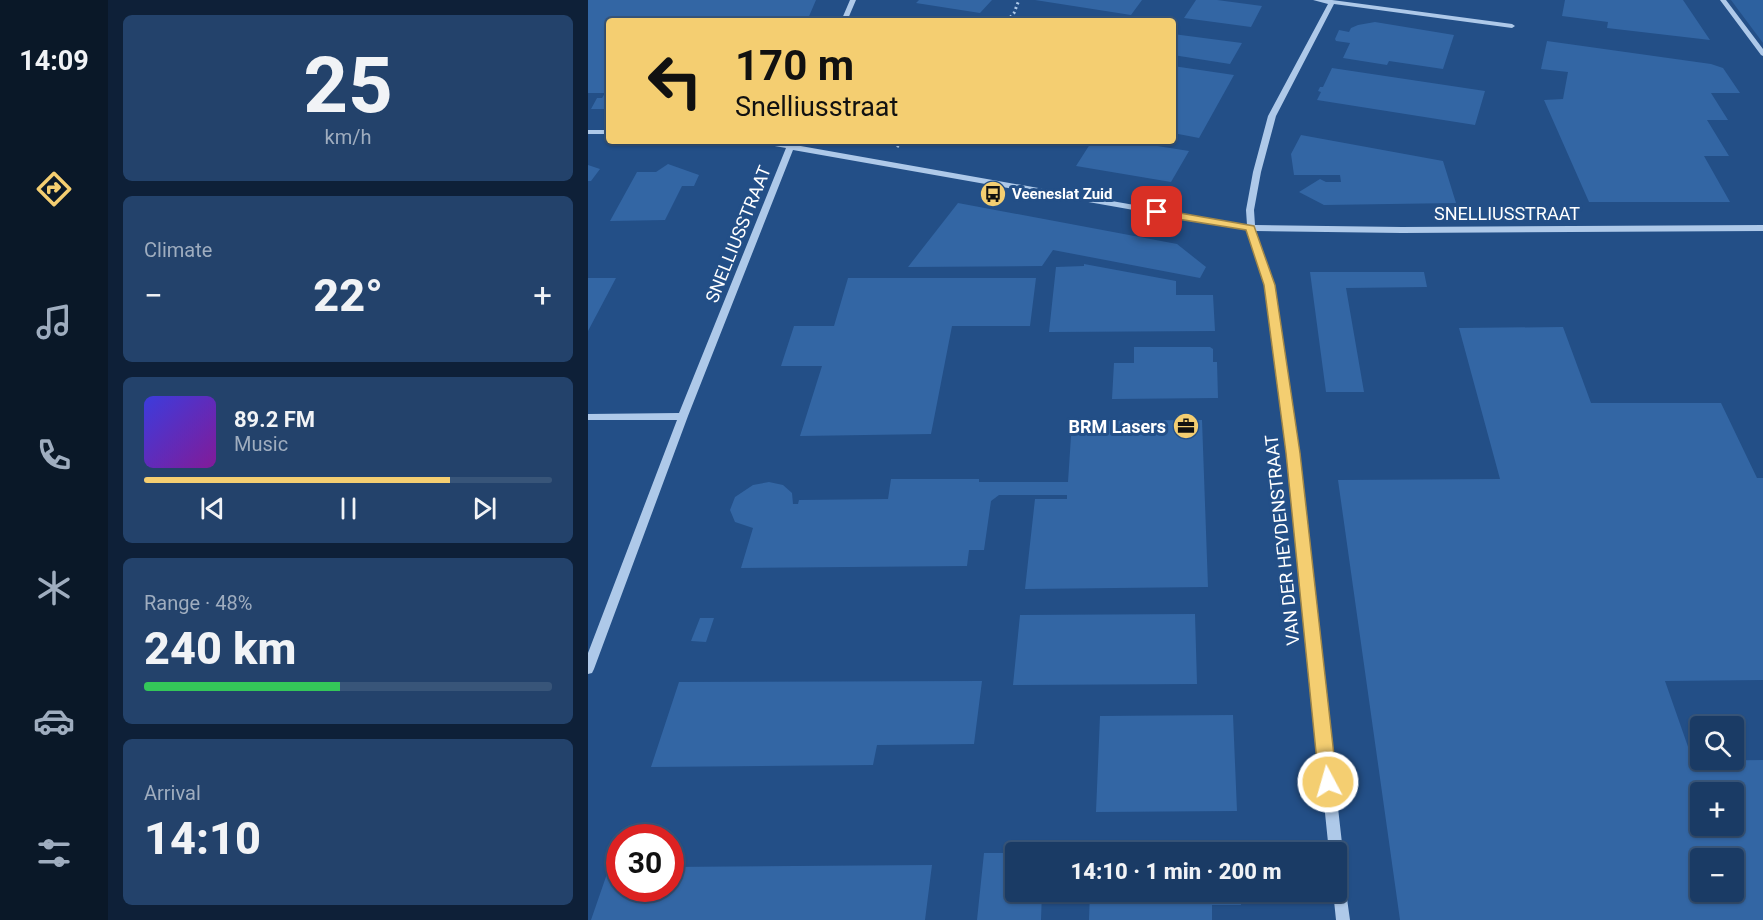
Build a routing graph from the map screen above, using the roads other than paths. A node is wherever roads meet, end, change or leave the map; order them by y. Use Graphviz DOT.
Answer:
graph roads {
  1 [pos="853,0"];
  2 [pos="1316,0"];
  3 [pos="1723,0"];
  4 [pos="1332,2"];
  5 [pos="845,18"];
  6 [pos="1512,26"];
  7 [pos="1763,54"];
  8 [pos="588,132"];
  9 [pos="606,132"];
  10 [pos="792,144"];
  11 [pos="1251,228"];
  12 [pos="1763,228"];
  13 [pos="683,416"];
  14 [pos="588,417"];
  15 [pos="588,669"];
  16 [pos="1335,842"];
  17 [pos="1341,902"];
  18 [pos="1343,920"];
  1 -- 5 [label="street"];
  2 -- 4 [label="street"];
  3 -- 7 [label="street"];
  4 -- 6 [label="street"];
  4 -- 11 [label="street"];
  8 -- 9 [label="street"];
  10 -- 11 [label="street, SNELLIUSSTRAAT"];
  10 -- 13 [label="street, SNELLIUSSTRAAT"];
  11 -- 12 [label="street, SNELLIUSSTRAAT"];
  11 -- 16 [label="street, VAN DER HEYDENSTRAAT"];
  13 -- 14 [label="street"];
  13 -- 15 [label="street, SNELLIUSSTRAAT"];
  17 -- 18 [label="street"];
}
